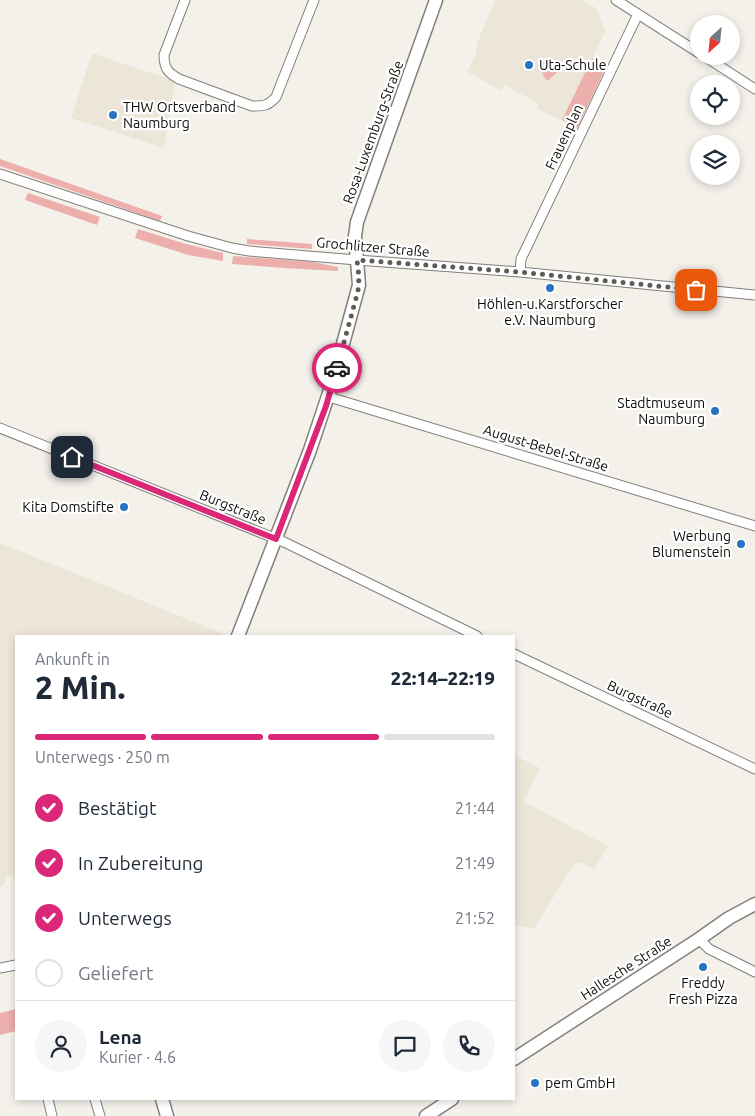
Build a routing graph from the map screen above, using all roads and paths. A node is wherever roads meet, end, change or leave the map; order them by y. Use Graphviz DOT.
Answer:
graph roads {
  1 [pos="185,0"];
  2 [pos="314,0"];
  3 [pos="436,0"];
  4 [pos="616,0"];
  5 [pos="638,14"];
  6 [pos="690,47"];
  7 [pos="718,65"];
  8 [pos="755,89"];
  9 [pos="0,174"];
  10 [pos="357,260"];
  11 [pos="520,272"];
  12 [pos="755,295"];
  13 [pos="328,397"];
  14 [pos="0,428"];
  15 [pos="755,526"];
  16 [pos="276,539"];
  17 [pos="238,635"];
  18 [pos="476,635"];
  19 [pos="515,654"];
  20 [pos="755,768"];
  21 [pos="755,904"];
  22 [pos="699,940"];
  23 [pos="15,965"];
  24 [pos="0,968"];
  25 [pos="755,972"];
  26 [pos="515,1058"];
  27 [pos="48,1100"];
  28 [pos="95,1100"];
  29 [pos="162,1100"];
  30 [pos="450,1100"];
  31 [pos="52,1116"];
  32 [pos="100,1116"];
  33 [pos="167,1116"];
  34 [pos="426,1116"];
  1 -- 2 [label="street"];
  3 -- 10 [label="main road, Rosa-Luxemburg-Straße"];
  4 -- 5 [label="street"];
  5 -- 6 [label="street"];
  5 -- 11 [label="street, Frauenplan"];
  7 -- 8 [label="street"];
  9 -- 10 [label="street, Grochlitzer Straße"];
  10 -- 11 [label="street, Grochlitzer Straße"];
  10 -- 13 [label="main road, Rosa-Luxemburg-Straße"];
  11 -- 12 [label="street, Grochlitzer Straße"];
  13 -- 15 [label="street, August-Bebel-Straße"];
  13 -- 16 [label="main road, Rosa-Luxemburg-Straße"];
  14 -- 16 [label="street, Burgstraße"];
  16 -- 17 [label="main road, Rosa-Luxemburg-Straße"];
  16 -- 18 [label="street, Burgstraße"];
  19 -- 20 [label="street, Burgstraße"];
  21 -- 22 [label="main road, Hallesche Straße"];
  22 -- 25 [label="street"];
  22 -- 26 [label="main road, Hallesche Straße"];
  23 -- 24 [label="street"];
  27 -- 31 [label="street"];
  28 -- 32 [label="street"];
  29 -- 33 [label="main road"];
  30 -- 34 [label="main road"];
}
